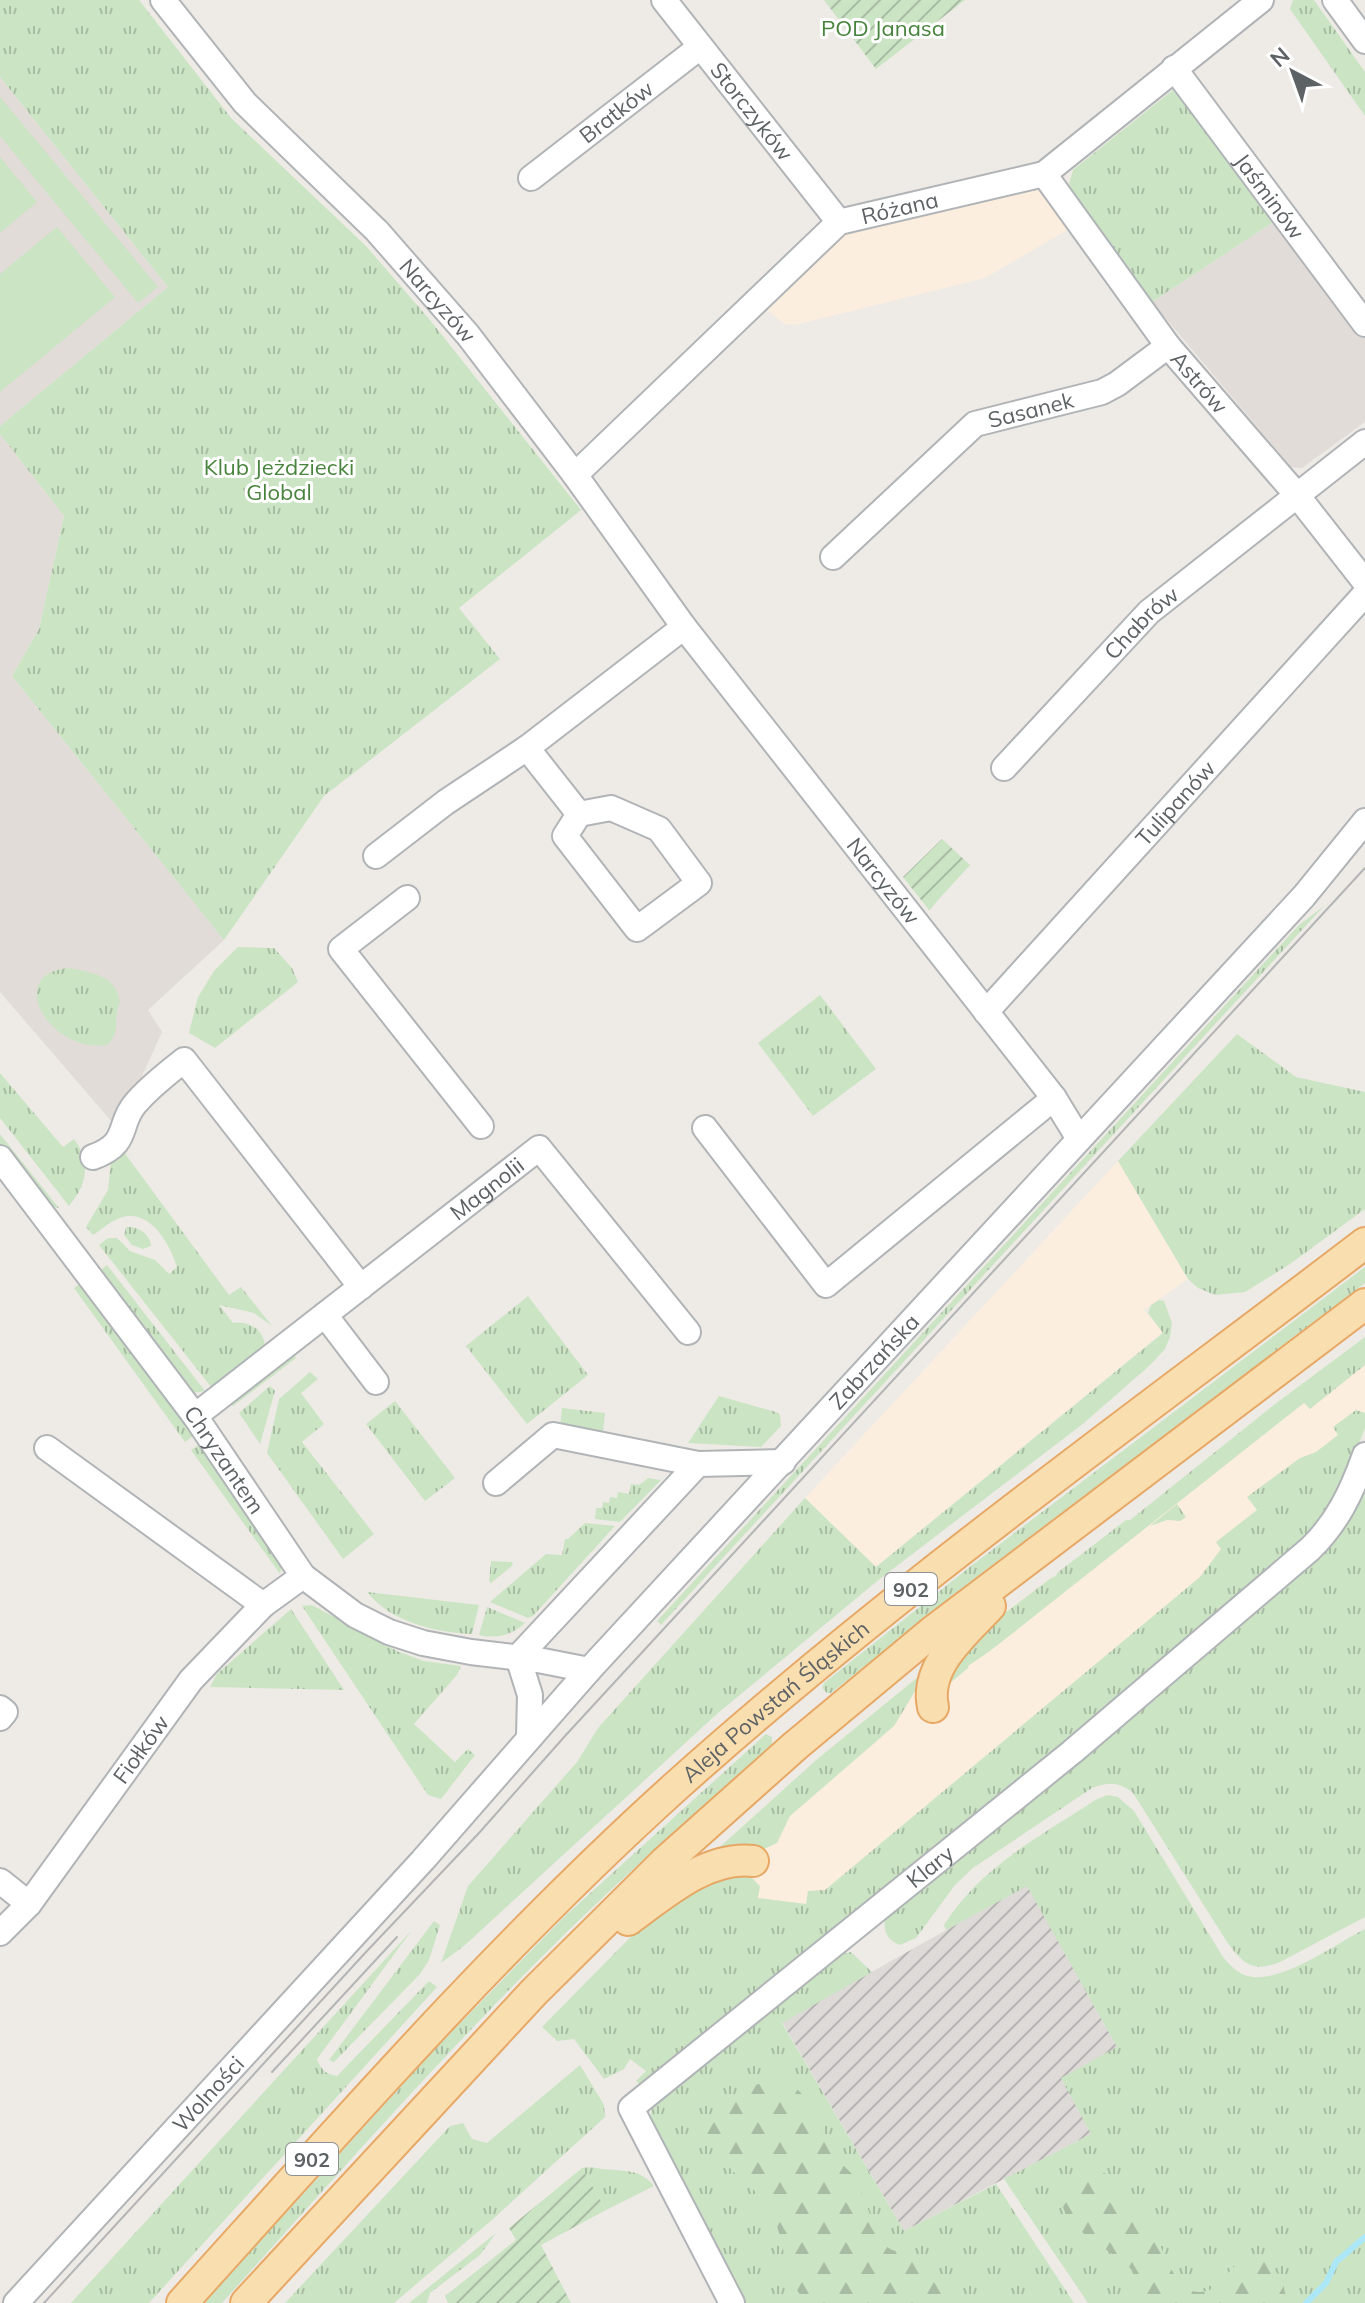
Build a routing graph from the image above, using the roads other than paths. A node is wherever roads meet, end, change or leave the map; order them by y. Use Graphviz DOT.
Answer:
graph roads {
  1 [pos="163,0"];
  2 [pos="664,0"];
  3 [pos="1261,0"];
  4 [pos="1335,0"];
  5 [pos="1365,41"];
  6 [pos="700,47"];
  7 [pos="1174,68"];
  8 [pos="1044,174"];
  9 [pos="531,178"];
  10 [pos="839,222"];
  11 [pos="1365,324"];
  12 [pos="1168,346"];
  13 [pos="1365,442"];
  14 [pos="575,475"];
  15 [pos="1296,494"];
  16 [pos="833,557"];
  17 [pos="1365,582"];
  18 [pos="1365,594"];
  19 [pos="684,627"];
  20 [pos="527,748"];
  21 [pos="1004,768"];
  22 [pos="579,814"];
  23 [pos="1360,829"];
  24 [pos="376,856"];
  25 [pos="407,898"];
  26 [pos="986,1012"];
  27 [pos="1054,1098"];
  28 [pos="481,1126"];
  29 [pos="705,1128"];
  30 [pos="1079,1139"];
  31 [pos="93,1157"];
  32 [pos="0,1158"];
  33 [pos="1365,1243"];
  34 [pos="361,1287"];
  35 [pos="1365,1304"];
  36 [pos="325,1315"];
  37 [pos="688,1332"];
  38 [pos="376,1382"];
  39 [pos="195,1416"];
  40 [pos="47,1448"];
  41 [pos="1365,1455"];
  42 [pos="783,1462"];
  43 [pos="698,1464"];
  44 [pos="496,1483"];
  45 [pos="1039,1550"];
  46 [pos="303,1576"];
  47 [pos="263,1605"];
  48 [pos="518,1657"];
  49 [pos="589,1670"];
  50 [pos="933,1707"];
  51 [pos="0,1708"];
  52 [pos="0,1718"];
  53 [pos="529,1736"];
  54 [pos="753,1861"];
  55 [pos="0,1881"];
  56 [pos="401,1883"];
  57 [pos="29,1904"];
  58 [pos="0,1933"];
  59 [pos="534,1992"];
  60 [pos="16,2303"];
  61 [pos="182,2303"];
  62 [pos="246,2303"];
  63 [pos="732,2303"];
  1 -- 14 [label="street, Narcyzów"];
  2 -- 6 [label="street, Storczyków"];
  3 -- 7 [label="street, Różana"];
  4 -- 5 [label="street"];
  6 -- 9 [label="street, Bratków"];
  6 -- 10 [label="street, Storczyków"];
  7 -- 8 [label="street, Różana"];
  7 -- 11 [label="street, Jaśminów"];
  8 -- 10 [label="street, Różana"];
  8 -- 12 [label="street, Astrów"];
  10 -- 14 [label="street, Różana"];
  12 -- 15 [label="street, Astrów"];
  12 -- 16 [label="street, Sasanek"];
  13 -- 15 [label="street"];
  14 -- 19 [label="street, Narcyzów"];
  15 -- 17 [label="street, Astrów"];
  15 -- 21 [label="street, Chabrów"];
  18 -- 26 [label="street, Tulipanów"];
  19 -- 20 [label="street"];
  19 -- 26 [label="street, Narcyzów"];
  20 -- 22 [label="street"];
  20 -- 24 [label="street"];
  22 -- 22 [label="street"];
  23 -- 30 [label="street, Zabrzańska"];
  25 -- 28 [label="street"];
  26 -- 27 [label="street, Narcyzów"];
  27 -- 29 [label="street"];
  27 -- 30 [label="street, Narcyzów"];
  30 -- 42 [label="street, Zabrzańska"];
  31 -- 34 [label="street"];
  32 -- 39 [label="street, Chryzantem"];
  33 -- 61 [label="main road, Aleja Powstań Śląskich / 902"];
  34 -- 36 [label="street, Magnolii"];
  34 -- 37 [label="street, Magnolii"];
  35 -- 45 [label="main road, 902"];
  36 -- 38 [label="street"];
  36 -- 39 [label="street, Magnolii"];
  39 -- 46 [label="street, Chryzantem"];
  40 -- 47 [label="street"];
  41 -- 63 [label="street, Klary"];
  42 -- 43 [label="street"];
  42 -- 49 [label="street, Zabrzańska"];
  43 -- 44 [label="street"];
  43 -- 48 [label="street"];
  45 -- 50 [label="main road"];
  45 -- 59 [label="main road, 902"];
  46 -- 47 [label="street, Fiołków"];
  46 -- 48 [label="street, Chryzantem"];
  47 -- 57 [label="street, Fiołków"];
  48 -- 49 [label="street, Chryzantem"];
  48 -- 53 [label="street"];
  49 -- 53 [label="street, Zabrzańska"];
  51 -- 52 [label="street"];
  53 -- 56 [label="street, Zabrzańska"];
  54 -- 59 [label="main road"];
  55 -- 57 [label="street"];
  56 -- 60 [label="street, Wolności"];
  57 -- 58 [label="street, Fiołków"];
  59 -- 62 [label="main road, 902"];
}
